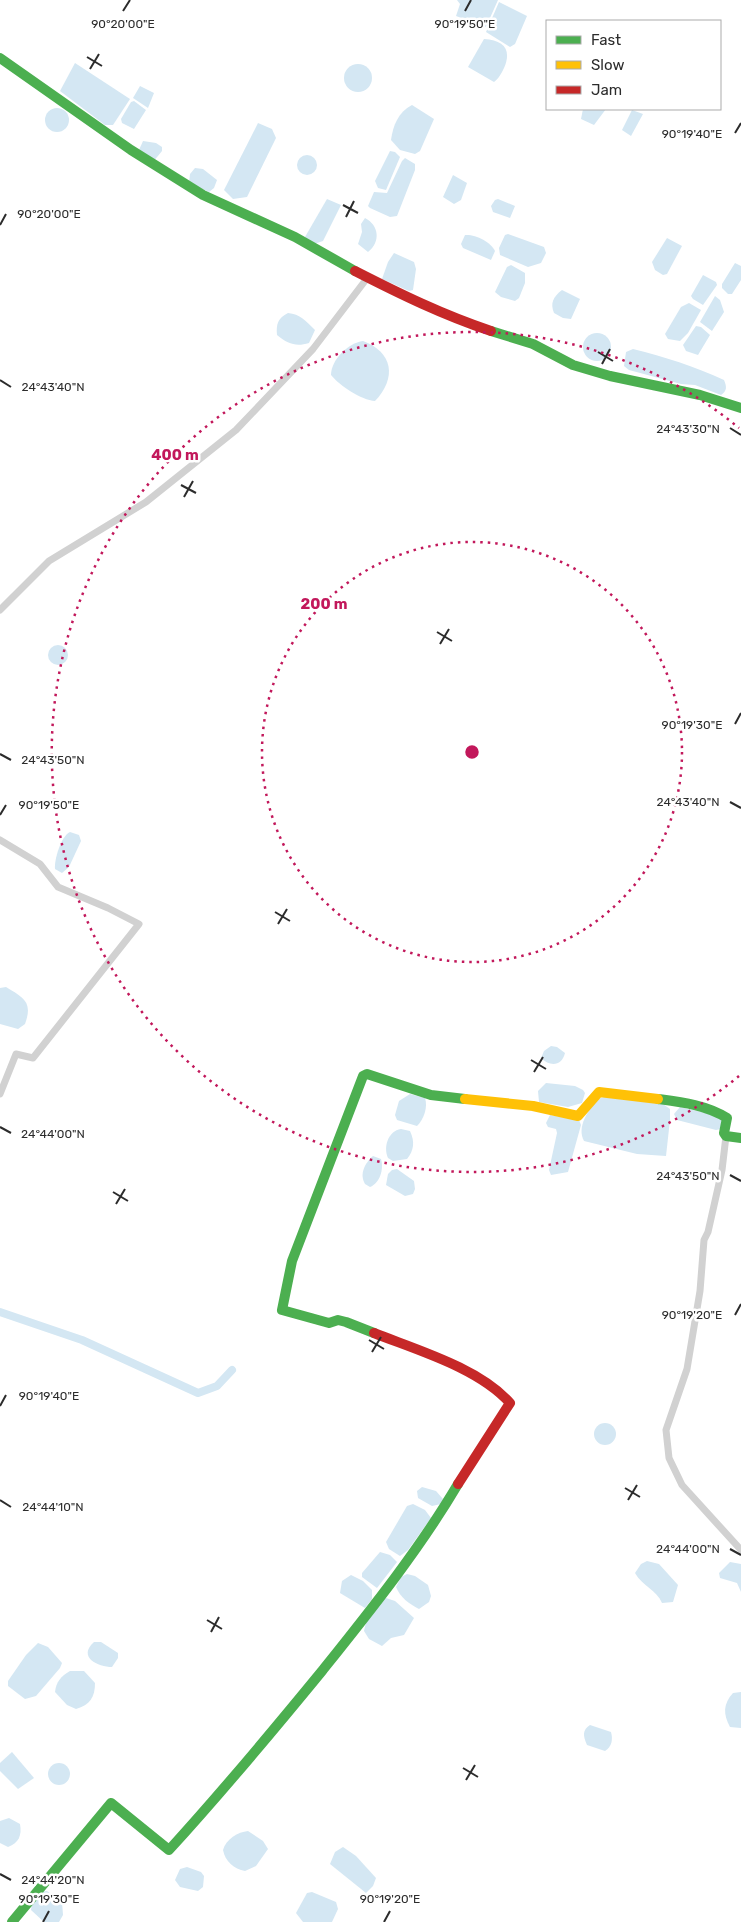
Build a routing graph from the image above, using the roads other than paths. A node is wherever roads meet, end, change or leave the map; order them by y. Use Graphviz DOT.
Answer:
graph roads {
  1 [pos="0,58"];
  2 [pos="368,278"];
  3 [pos="741,408"];
  4 [pos="0,610"];
  5 [pos="0,840"];
  6 [pos="0,1094"];
  7 [pos="726,1136"];
  8 [pos="741,1138"];
  9 [pos="741,1550"];
  10 [pos="12,1922"];
  1 -- 2 [label="street"];
  2 -- 3 [label="street"];
  2 -- 4 [label="street"];
  5 -- 6 [label="street"];
  7 -- 8 [label="street"];
  7 -- 9 [label="street"];
  7 -- 10 [label="street"];
}
